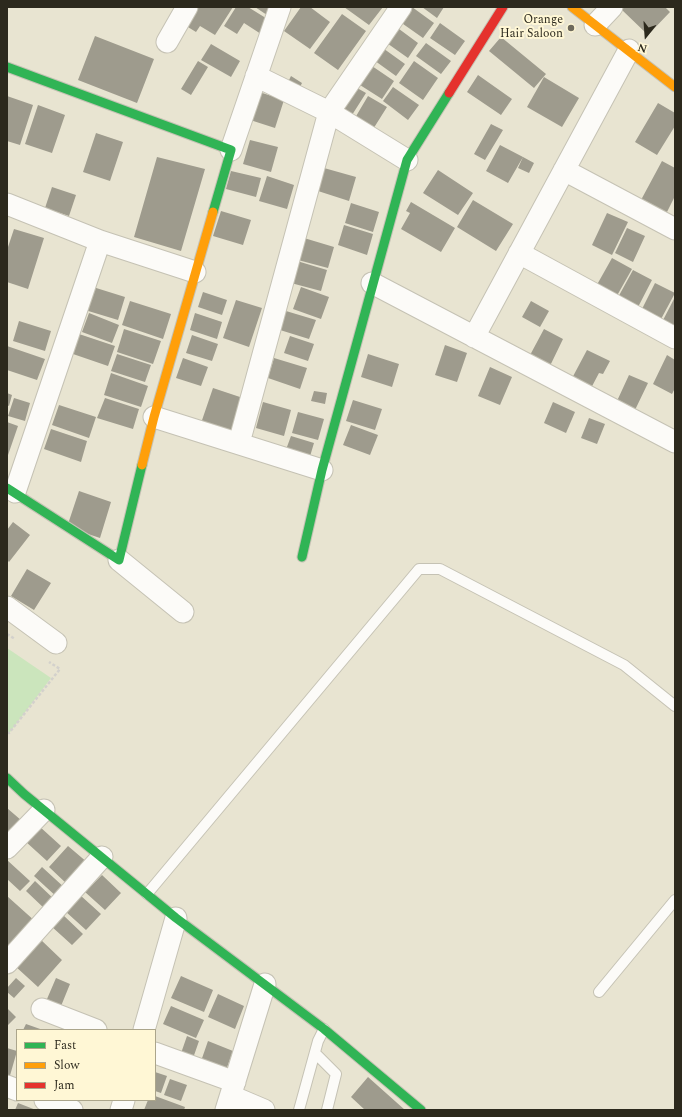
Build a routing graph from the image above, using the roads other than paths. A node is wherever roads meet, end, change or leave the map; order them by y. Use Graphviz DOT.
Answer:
graph roads {
  1 [pos="187,7"];
  2 [pos="280,7"];
  3 [pos="401,7"];
  4 [pos="503,7"];
  5 [pos="572,7"];
  6 [pos="612,7"];
  7 [pos="595,25"];
  8 [pos="166,42"];
  9 [pos="629,50"];
  10 [pos="7,67"];
  11 [pos="256,76"];
  12 [pos="675,87"];
  13 [pos="329,112"];
  14 [pos="231,150"];
  15 [pos="407,160"];
  16 [pos="564,170"];
  17 [pos="7,204"];
  18 [pos="675,229"];
  19 [pos="100,241"];
  20 [pos="520,253"];
  21 [pos="195,272"];
  22 [pos="372,283"];
  23 [pos="474,337"];
  24 [pos="675,338"];
  25 [pos="154,417"];
  26 [pos="675,442"];
  27 [pos="238,443"];
  28 [pos="322,470"];
  29 [pos="11,490"];
  30 [pos="302,557"];
  31 [pos="119,560"];
  32 [pos="7,607"];
  33 [pos="183,612"];
  34 [pos="56,643"];
  35 [pos="675,706"];
  36 [pos="7,778"];
  37 [pos="44,810"];
  38 [pos="7,848"];
  39 [pos="102,857"];
  40 [pos="148,894"];
  41 [pos="675,900"];
  42 [pos="176,918"];
  43 [pos="7,963"];
  44 [pos="265,984"];
  45 [pos="598,992"];
  46 [pos="42,1009"];
  47 [pos="93,1029"];
  48 [pos="144,1029"];
  49 [pos="324,1029"];
  50 [pos="315,1053"];
  51 [pos="156,1054"];
  52 [pos="231,1096"];
  53 [pos="47,1101"];
  54 [pos="72,1110"];
  55 [pos="264,1110"];
  56 [pos="299,1110"];
  57 [pos="327,1110"];
  58 [pos="421,1110"];
  1 -- 8 [label="street"];
  2 -- 11 [label="street"];
  3 -- 13 [label="street"];
  4 -- 15 [label="street"];
  5 -- 7 [label="street"];
  6 -- 7 [label="street"];
  7 -- 9 [label="street"];
  9 -- 12 [label="street"];
  9 -- 16 [label="street"];
  10 -- 14 [label="street"];
  11 -- 13 [label="street"];
  11 -- 14 [label="street"];
  13 -- 15 [label="street"];
  13 -- 27 [label="street"];
  14 -- 21 [label="street"];
  15 -- 22 [label="street"];
  16 -- 18 [label="street"];
  16 -- 20 [label="street"];
  17 -- 19 [label="street"];
  19 -- 21 [label="street"];
  19 -- 29 [label="street"];
  20 -- 23 [label="street"];
  20 -- 24 [label="street"];
  21 -- 25 [label="street"];
  22 -- 23 [label="street"];
  22 -- 28 [label="street"];
  23 -- 26 [label="street"];
  25 -- 27 [label="street"];
  25 -- 31 [label="street"];
  27 -- 28 [label="street"];
  28 -- 30 [label="street"];
  29 -- 31 [label="street"];
  31 -- 33 [label="street"];
  32 -- 34 [label="street"];
  35 -- 40 [label="lane"];
  36 -- 37 [label="street"];
  37 -- 38 [label="street"];
  37 -- 39 [label="street"];
  39 -- 40 [label="street"];
  39 -- 43 [label="street"];
  40 -- 42 [label="street"];
  41 -- 45 [label="lane"];
  42 -- 44 [label="street"];
  42 -- 48 [label="street"];
  44 -- 49 [label="street"];
  44 -- 52 [label="street"];
  46 -- 47 [label="street"];
  49 -- 50 [label="lane"];
  49 -- 58 [label="street"];
  50 -- 56 [label="lane"];
  50 -- 57 [label="lane"];
  51 -- 52 [label="street"];
  52 -- 55 [label="street"];
  53 -- 54 [label="street"];
}
